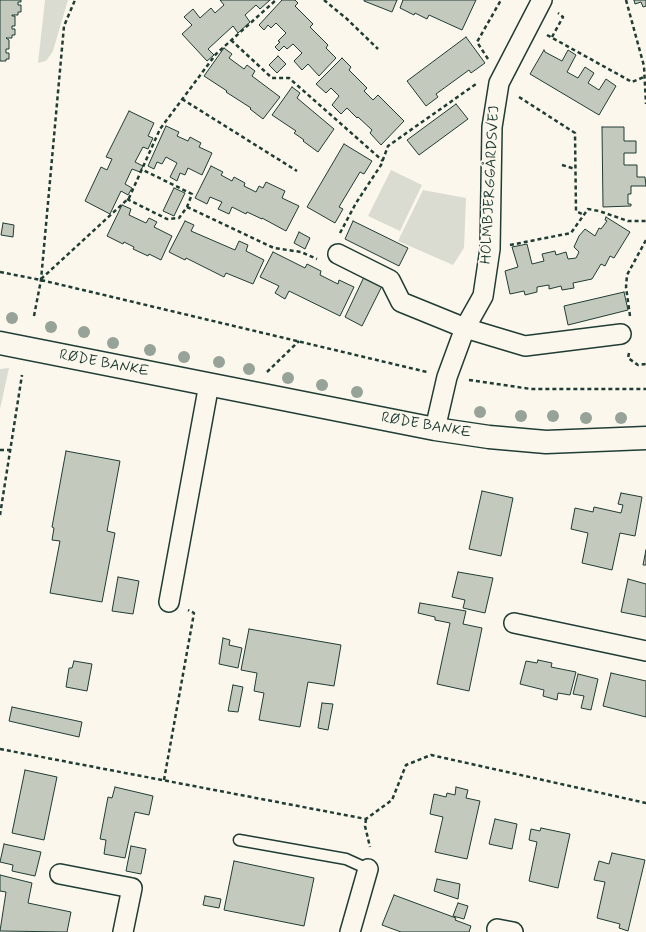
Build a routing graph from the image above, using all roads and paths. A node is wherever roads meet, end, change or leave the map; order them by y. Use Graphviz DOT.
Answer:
graph roads {
  1 [pos="75,0"];
  2 [pos="276,0"];
  3 [pos="324,0"];
  4 [pos="501,0"];
  5 [pos="542,0"];
  6 [pos="626,0"];
  7 [pos="561,6"];
  8 [pos="529,25"];
  9 [pos="552,37"];
  10 [pos="231,40"];
  11 [pos="378,49"];
  12 [pos="491,63"];
  13 [pos="644,77"];
  14 [pos="498,88"];
  15 [pos="182,99"];
  16 [pos="646,104"];
  17 [pos="383,161"];
  18 [pos="562,165"];
  19 [pos="141,169"];
  20 [pos="575,169"];
  21 [pos="297,171"];
  22 [pos="127,199"];
  23 [pos="187,207"];
  24 [pos="584,215"];
  25 [pos="646,221"];
  26 [pos="646,240"];
  27 [pos="338,245"];
  28 [pos="490,249"];
  29 [pos="318,259"];
  30 [pos="0,272"];
  31 [pos="41,280"];
  32 [pos="34,316"];
  33 [pos="626,327"];
  34 [pos="465,328"];
  35 [pos="299,340"];
  36 [pos="0,343"];
  37 [pos="629,352"];
  38 [pos="646,364"];
  39 [pos="22,375"];
  40 [pos="447,377"];
  41 [pos="209,384"];
  42 [pos="646,389"];
  43 [pos="246,392"];
  44 [pos="435,429"];
  45 [pos="646,438"];
  46 [pos="0,450"];
  47 [pos="9,450"];
  48 [pos="0,515"];
  49 [pos="169,602"];
  50 [pos="514,623"];
  51 [pos="646,652"];
  52 [pos="0,749"];
  53 [pos="164,780"];
  54 [pos="646,802"];
  55 [pos="366,819"];
  56 [pos="239,840"];
  57 [pos="368,869"];
  58 [pos="60,874"];
  59 [pos="123,932"];
  60 [pos="350,932"];
  1 -- 31 [label="path"];
  2 -- 10 [label="path"];
  3 -- 11 [label="path"];
  4 -- 12 [label="path"];
  5 -- 8 [label="street, HOLMBJERGGÅRDSVEJ"];
  6 -- 13 [label="path"];
  7 -- 9 [label="path"];
  8 -- 9 [label="path"];
  8 -- 14 [label="street, HOLMBJERGGÅRDSVEJ"];
  9 -- 13 [label="path"];
  10 -- 15 [label="path"];
  10 -- 17 [label="path"];
  13 -- 16 [label="path"];
  14 -- 17 [label="path"];
  14 -- 20 [label="path"];
  14 -- 28 [label="street, HOLMBJERGGÅRDSVEJ"];
  15 -- 19 [label="path"];
  15 -- 21 [label="path"];
  17 -- 27 [label="path"];
  18 -- 20 [label="path"];
  19 -- 22 [label="path"];
  19 -- 23 [label="path"];
  20 -- 24 [label="path"];
  22 -- 23 [label="path"];
  22 -- 31 [label="path"];
  23 -- 29 [label="path"];
  24 -- 25 [label="path"];
  24 -- 28 [label="path"];
  26 -- 33 [label="path"];
  27 -- 34 [label="street"];
  28 -- 34 [label="street, HOLMBJERGGÅRDSVEJ"];
  30 -- 31 [label="path"];
  31 -- 32 [label="path"];
  31 -- 35 [label="path"];
  33 -- 34 [label="street"];
  34 -- 40 [label="street, HOLMBJERGGÅRDSVEJ"];
  35 -- 40 [label="path"];
  35 -- 43 [label="path"];
  36 -- 41 [label="street, RØDE BANKE"];
  37 -- 38 [label="path"];
  39 -- 47 [label="path"];
  40 -- 42 [label="path"];
  40 -- 44 [label="street, HOLMBJERGGÅRDSVEJ"];
  41 -- 43 [label="street, RØDE BANKE"];
  41 -- 49 [label="street"];
  43 -- 44 [label="street, RØDE BANKE"];
  44 -- 45 [label="street, RØDE BANKE"];
  46 -- 47 [label="path"];
  47 -- 48 [label="path"];
  49 -- 53 [label="path"];
  50 -- 51 [label="street"];
  52 -- 53 [label="path"];
  53 -- 55 [label="path"];
  54 -- 55 [label="path"];
  55 -- 57 [label="path"];
  56 -- 57 [label="lane"];
  57 -- 60 [label="street"];
  58 -- 59 [label="street"];
}
